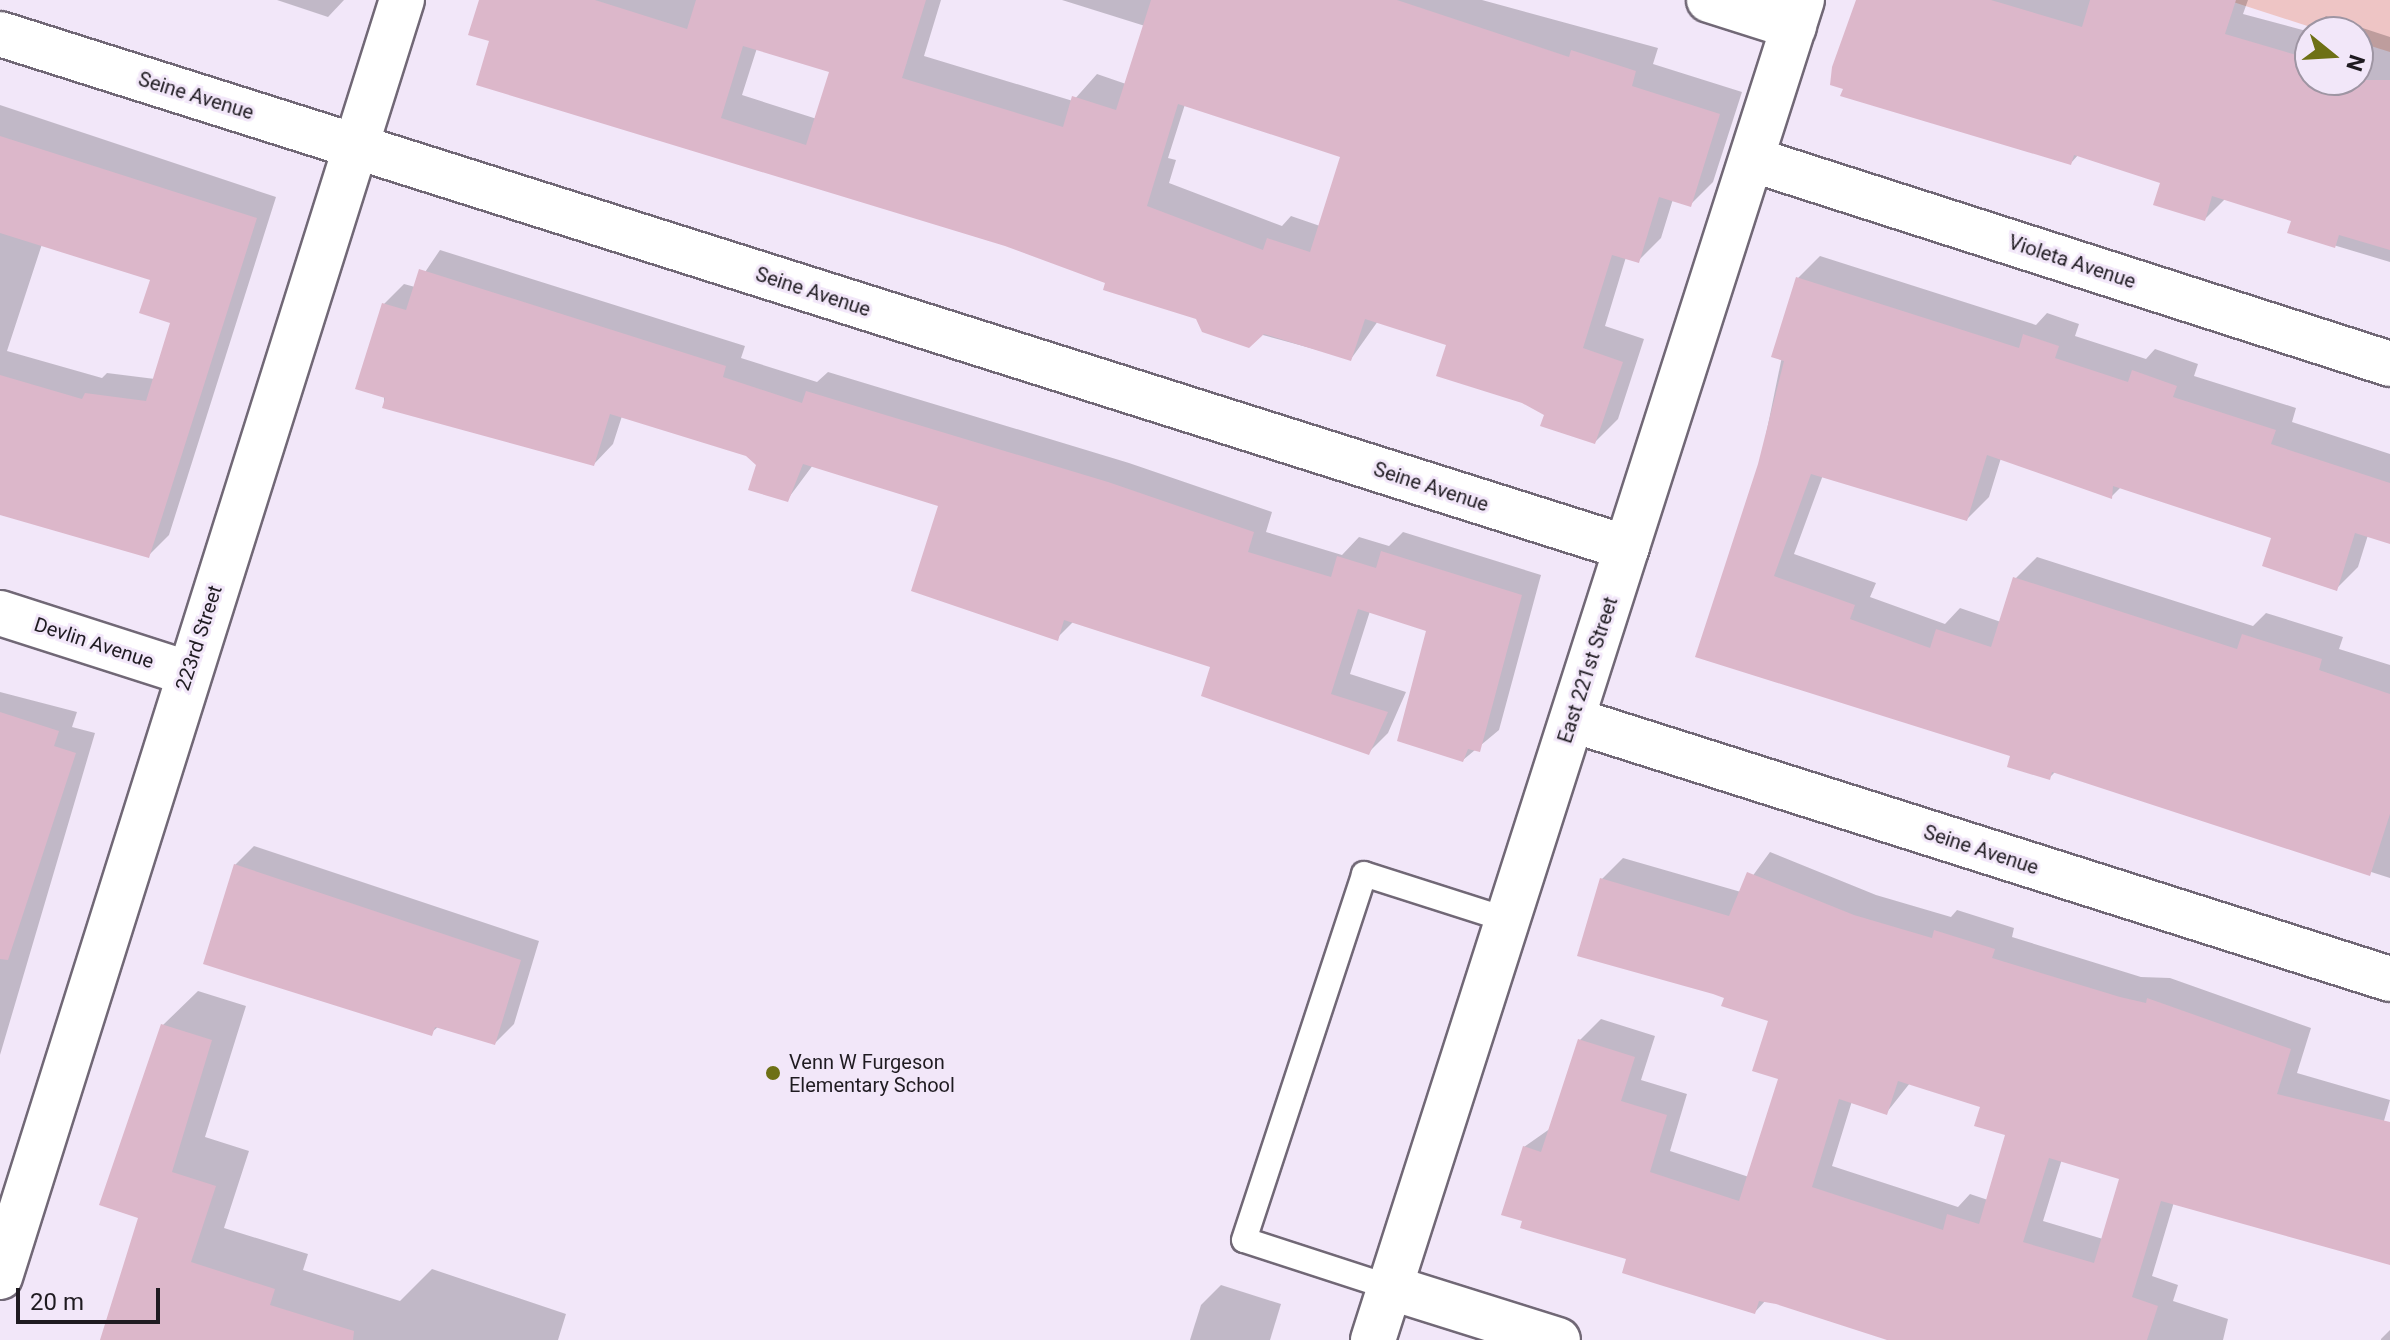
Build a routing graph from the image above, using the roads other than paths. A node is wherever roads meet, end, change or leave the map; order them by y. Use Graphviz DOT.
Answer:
graph roads {
  1 [pos="402,0"];
  2 [pos="1709,0"];
  3 [pos="1798,13"];
  4 [pos="0,34"];
  5 [pos="355,146"];
  6 [pos="1754,160"];
  7 [pos="2390,364"];
  8 [pos="1627,548"];
  9 [pos="0,613"];
  10 [pos="187,673"];
  11 [pos="1573,720"];
  12 [pos="1508,920"];
  13 [pos="2390,979"];
  14 [pos="13,1191"];
  15 [pos="0,1277"];
  16 [pos="1389,1287"];
  17 [pos="1373,1340"];
  18 [pos="1558,1340"];
  1 -- 5 [label="street, 223rd Street"];
  2 -- 3 [label="street"];
  3 -- 6 [label="street, East 221st Street"];
  4 -- 5 [label="street, Seine Avenue"];
  5 -- 8 [label="street, Seine Avenue"];
  5 -- 10 [label="street, 223rd Street"];
  6 -- 7 [label="street, Violeta Avenue"];
  6 -- 8 [label="street, East 221st Street"];
  8 -- 11 [label="street, East 221st Street"];
  9 -- 10 [label="street, Devlin Avenue"];
  10 -- 14 [label="street, 223rd Street"];
  11 -- 12 [label="street, East 221st Street"];
  11 -- 13 [label="street, Seine Avenue"];
  12 -- 16 [label="street, East 221st Street"];
  12 -- 16 [label="lane"];
  14 -- 15 [label="street, 223rd Street"];
  16 -- 17 [label="street, East 221st Street"];
  16 -- 18 [label="street"];
}
